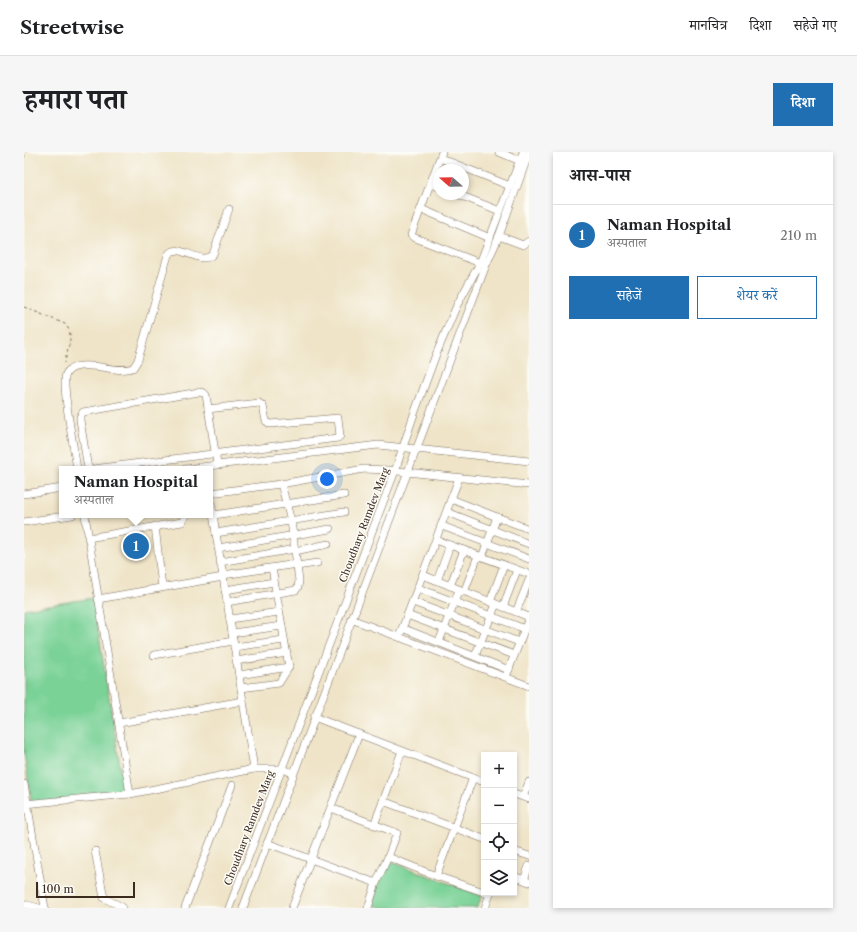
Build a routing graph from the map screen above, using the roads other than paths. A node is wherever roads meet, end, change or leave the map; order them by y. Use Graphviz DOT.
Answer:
graph roads {
  1 [pos="499,152"];
  2 [pos="523,152"];
  3 [pos="529,153"];
  4 [pos="441,155"];
  5 [pos="520,161"];
  6 [pos="430,184"];
  7 [pos="433,185"];
  8 [pos="510,186"];
  9 [pos="469,199"];
  10 [pos="230,209"];
  11 [pos="420,209"];
  12 [pos="500,211"];
  13 [pos="498,236"];
  14 [pos="490,238"];
  15 [pos="529,241"];
  16 [pos="480,263"];
  17 [pos="208,408"];
  18 [pos="402,448"];
  19 [pos="416,449"];
  20 [pos="215,453"];
  21 [pos="529,461"];
  22 [pos="217,464"];
  23 [pos="77,466"];
  24 [pos="87,466"];
  25 [pos="116,466"];
  26 [pos="204,466"];
  27 [pos="395,471"];
  28 [pos="408,472"];
  29 [pos="459,478"];
  30 [pos="281,484"];
  31 [pos="529,485"];
  32 [pos="59,488"];
  33 [pos="24,494"];
  34 [pos="213,494"];
  35 [pos="344,495"];
  36 [pos="451,500"];
  37 [pos="287,505"];
  38 [pos="213,510"];
  39 [pos="344,512"];
  40 [pos="447,512"];
  41 [pos="214,516"];
  42 [pos="59,517"];
  43 [pos="497,517"];
  44 [pos="85,518"];
  45 [pos="184,518"];
  46 [pos="24,522"];
  47 [pos="291,522"];
  48 [pos="155,526"];
  49 [pos="442,526"];
  50 [pos="330,529"];
  51 [pos="529,529"];
  52 [pos="492,530"];
  53 [pos="216,533"];
  54 [pos="293,536"];
  55 [pos="88,538"];
  56 [pos="436,540"];
  57 [pos="487,543"];
  58 [pos="328,544"];
  59 [pos="529,544"];
  60 [pos="450,545"];
  61 [pos="218,548"];
  62 [pos="295,550"];
  63 [pos="464,550"];
  64 [pos="480,556"];
  65 [pos="529,559"];
  66 [pos="220,562"];
  67 [pos="317,563"];
  68 [pos="297,565"];
  69 [pos="504,565"];
  70 [pos="272,568"];
  71 [pos="517,570"];
  72 [pos="529,574"];
  73 [pos="423,575"];
  74 [pos="223,576"];
  75 [pos="437,581"];
  76 [pos="274,582"];
  77 [pos="450,586"];
  78 [pos="162,587"];
  79 [pos="418,588"];
  80 [pos="225,590"];
  81 [pos="462,591"];
  82 [pos="276,595"];
  83 [pos="98,598"];
  84 [pos="227,602"];
  85 [pos="412,602"];
  86 [pos="454,603"];
  87 [pos="496,604"];
  88 [pos="279,612"];
  89 [pos="516,612"];
  90 [pos="407,615"];
  91 [pos="450,616"];
  92 [pos="491,617"];
  93 [pos="529,618"];
  94 [pos="230,619"];
  95 [pos="351,619"];
  96 [pos="282,626"];
  97 [pos="402,628"];
  98 [pos="444,629"];
  99 [pos="525,629"];
  100 [pos="486,630"];
  101 [pos="232,633"];
  102 [pos="399,637"];
  103 [pos="284,640"];
  104 [pos="439,642"];
  105 [pos="519,642"];
  106 [pos="481,643"];
  107 [pos="234,644"];
  108 [pos="287,653"];
  109 [pos="154,655"];
  110 [pos="514,655"];
  111 [pos="475,656"];
  112 [pos="236,662"];
  113 [pos="289,668"];
  114 [pos="509,670"];
  115 [pos="239,675"];
  116 [pos="506,677"];
  117 [pos="529,686"];
  118 [pos="241,688"];
  119 [pos="243,701"];
  120 [pos="314,717"];
  121 [pos="119,723"];
  122 [pos="359,734"];
  123 [pos="402,751"];
  124 [pos="254,769"];
  125 [pos="282,769"];
  126 [pos="293,774"];
  127 [pos="473,778"];
  128 [pos="481,781"];
  129 [pos="529,782"];
  130 [pos="24,784"];
  131 [pos="232,785"];
  132 [pos="130,794"];
  133 [pos="526,798"];
  134 [pos="383,801"];
  135 [pos="26,804"];
  136 [pos="331,808"];
  137 [pos="374,825"];
  138 [pos="454,828"];
  139 [pos="481,838"];
  140 [pos="267,843"];
  141 [pos="96,851"];
  142 [pos="517,852"];
  143 [pos="529,856"];
  144 [pos="388,857"];
  145 [pos="311,859"];
  146 [pos="529,866"];
  147 [pos="436,876"];
  148 [pos="526,881"];
  149 [pos="376,883"];
  150 [pos="481,891"];
  151 [pos="487,896"];
  152 [pos="24,904"];
  153 [pos="295,907"];
  154 [pos="39,908"];
  155 [pos="45,908"];
  156 [pos="123,908"];
  157 [pos="185,908"];
  158 [pos="229,908"];
  159 [pos="243,908"];
  160 [pos="368,908"];
  161 [pos="485,908"];
  1 -- 5 [label="street"];
  2 -- 5 [label="street, Choudhary Ramdev Marg"];
  3 -- 13 [label="street"];
  4 -- 6 [label="street"];
  4 -- 8 [label="street"];
  5 -- 8 [label="street, Choudhary Ramdev Marg"];
  6 -- 7 [label="street"];
  6 -- 11 [label="street"];
  8 -- 12 [label="street, Choudhary Ramdev Marg"];
  9 -- 12 [label="street"];
  10 -- 23 [label="street"];
  11 -- 14 [label="street"];
  11 -- 16 [label="street"];
  12 -- 14 [label="street, Choudhary Ramdev Marg"];
  13 -- 15 [label="street"];
  13 -- 19 [label="street"];
  14 -- 16 [label="street, Choudhary Ramdev Marg"];
  16 -- 18 [label="street, Choudhary Ramdev Marg"];
  17 -- 20 [label="street"];
  17 -- 20 [label="street"];
  17 -- 24 [label="street"];
  18 -- 19 [label="street"];
  18 -- 22 [label="street"];
  18 -- 27 [label="street, Choudhary Ramdev Marg"];
  19 -- 21 [label="street"];
  19 -- 28 [label="street"];
  20 -- 22 [label="street"];
  20 -- 25 [label="street"];
  22 -- 26 [label="street"];
  27 -- 28 [label="street"];
  27 -- 30 [label="street"];
  27 -- 125 [label="street, Choudhary Ramdev Marg"];
  28 -- 29 [label="street"];
  28 -- 95 [label="street"];
  29 -- 31 [label="street"];
  29 -- 36 [label="street"];
  30 -- 34 [label="street"];
  30 -- 37 [label="street"];
  32 -- 33 [label="street"];
  35 -- 37 [label="street"];
  36 -- 40 [label="street"];
  36 -- 43 [label="street"];
  37 -- 41 [label="street"];
  37 -- 47 [label="street"];
  38 -- 41 [label="street"];
  39 -- 47 [label="street"];
  40 -- 49 [label="street"];
  40 -- 52 [label="street"];
  41 -- 53 [label="street"];
  42 -- 46 [label="street"];
  43 -- 51 [label="street"];
  43 -- 52 [label="street"];
  44 -- 55 [label="street"];
  45 -- 48 [label="street"];
  47 -- 53 [label="street"];
  47 -- 54 [label="street"];
  48 -- 55 [label="street"];
  48 -- 78 [label="street"];
  49 -- 56 [label="street"];
  49 -- 57 [label="street"];
  50 -- 54 [label="street"];
  52 -- 57 [label="street"];
  52 -- 59 [label="street"];
  53 -- 61 [label="street"];
  54 -- 61 [label="street"];
  54 -- 62 [label="street"];
  55 -- 83 [label="street"];
  56 -- 60 [label="street"];
  56 -- 73 [label="street"];
  57 -- 64 [label="street"];
  57 -- 65 [label="street"];
  58 -- 62 [label="street"];
  60 -- 63 [label="street"];
  60 -- 75 [label="street"];
  61 -- 66 [label="street"];
  62 -- 66 [label="street"];
  62 -- 68 [label="street"];
  63 -- 64 [label="street"];
  63 -- 77 [label="street"];
  64 -- 69 [label="street"];
  64 -- 81 [label="street"];
  66 -- 74 [label="street"];
  67 -- 68 [label="street"];
  68 -- 70 [label="street"];
  68 -- 82 [label="street"];
  69 -- 71 [label="street"];
  69 -- 87 [label="street"];
  70 -- 74 [label="street"];
  70 -- 76 [label="street"];
  71 -- 72 [label="street"];
  71 -- 87 [label="street"];
  72 -- 89 [label="street"];
  73 -- 75 [label="street"];
  73 -- 79 [label="street"];
  74 -- 78 [label="street"];
  74 -- 80 [label="street"];
  75 -- 77 [label="street"];
  76 -- 80 [label="street"];
  76 -- 82 [label="street"];
  77 -- 81 [label="street"];
  78 -- 83 [label="street"];
  79 -- 85 [label="street"];
  79 -- 86 [label="street"];
  80 -- 84 [label="street"];
  81 -- 86 [label="street"];
  81 -- 87 [label="street"];
  82 -- 84 [label="street"];
  82 -- 88 [label="street"];
  83 -- 121 [label="street"];
  84 -- 94 [label="street"];
  85 -- 90 [label="street"];
  85 -- 91 [label="street"];
  86 -- 91 [label="street"];
  86 -- 92 [label="street"];
  87 -- 89 [label="street"];
  87 -- 92 [label="street"];
  88 -- 94 [label="street"];
  88 -- 96 [label="street"];
  89 -- 93 [label="street"];
  90 -- 97 [label="street"];
  90 -- 98 [label="street"];
  91 -- 98 [label="street"];
  91 -- 100 [label="street"];
  92 -- 99 [label="street"];
  92 -- 100 [label="street"];
  93 -- 99 [label="street"];
  94 -- 101 [label="street"];
  95 -- 102 [label="street"];
  95 -- 120 [label="street"];
  96 -- 101 [label="street"];
  96 -- 103 [label="street"];
  97 -- 102 [label="street"];
  97 -- 104 [label="street"];
  98 -- 104 [label="street"];
  98 -- 106 [label="street"];
  99 -- 105 [label="street"];
  100 -- 105 [label="street"];
  100 -- 106 [label="street"];
  101 -- 107 [label="street"];
  102 -- 116 [label="street"];
  103 -- 107 [label="street"];
  103 -- 108 [label="street"];
  104 -- 111 [label="street"];
  105 -- 110 [label="street"];
  106 -- 110 [label="street"];
  106 -- 111 [label="street"];
  107 -- 109 [label="street"];
  107 -- 112 [label="street"];
  108 -- 112 [label="street"];
  108 -- 113 [label="street"];
  110 -- 114 [label="street"];
  111 -- 114 [label="street"];
  112 -- 115 [label="street"];
  113 -- 115 [label="street"];
  113 -- 118 [label="street"];
  114 -- 116 [label="street"];
  115 -- 118 [label="street"];
  116 -- 117 [label="street"];
  118 -- 119 [label="street"];
  119 -- 121 [label="street"];
  119 -- 124 [label="street"];
  120 -- 122 [label="street"];
  120 -- 126 [label="street"];
  121 -- 132 [label="street"];
  122 -- 123 [label="street"];
  122 -- 136 [label="street"];
  123 -- 127 [label="street"];
  123 -- 134 [label="street"];
  124 -- 125 [label="street"];
  124 -- 132 [label="street"];
  125 -- 126 [label="street"];
  125 -- 158 [label="street, Choudhary Ramdev Marg"];
  126 -- 140 [label="street"];
  127 -- 128 [label="street"];
  127 -- 138 [label="street"];
  129 -- 133 [label="street"];
  130 -- 135 [label="street"];
  131 -- 157 [label="street"];
  132 -- 135 [label="street"];
  134 -- 137 [label="street"];
  134 -- 138 [label="street"];
  135 -- 155 [label="street"];
  136 -- 137 [label="street"];
  136 -- 145 [label="street"];
  137 -- 144 [label="street"];
  138 -- 139 [label="street"];
  138 -- 147 [label="street"];
  140 -- 145 [label="street"];
  140 -- 159 [label="street"];
  141 -- 156 [label="street"];
  142 -- 143 [label="street"];
  144 -- 147 [label="street"];
  144 -- 149 [label="street"];
  145 -- 149 [label="street"];
  145 -- 153 [label="street"];
  146 -- 148 [label="street"];
  147 -- 150 [label="street"];
  149 -- 160 [label="street"];
  151 -- 161 [label="street"];
  152 -- 154 [label="street"];
}
